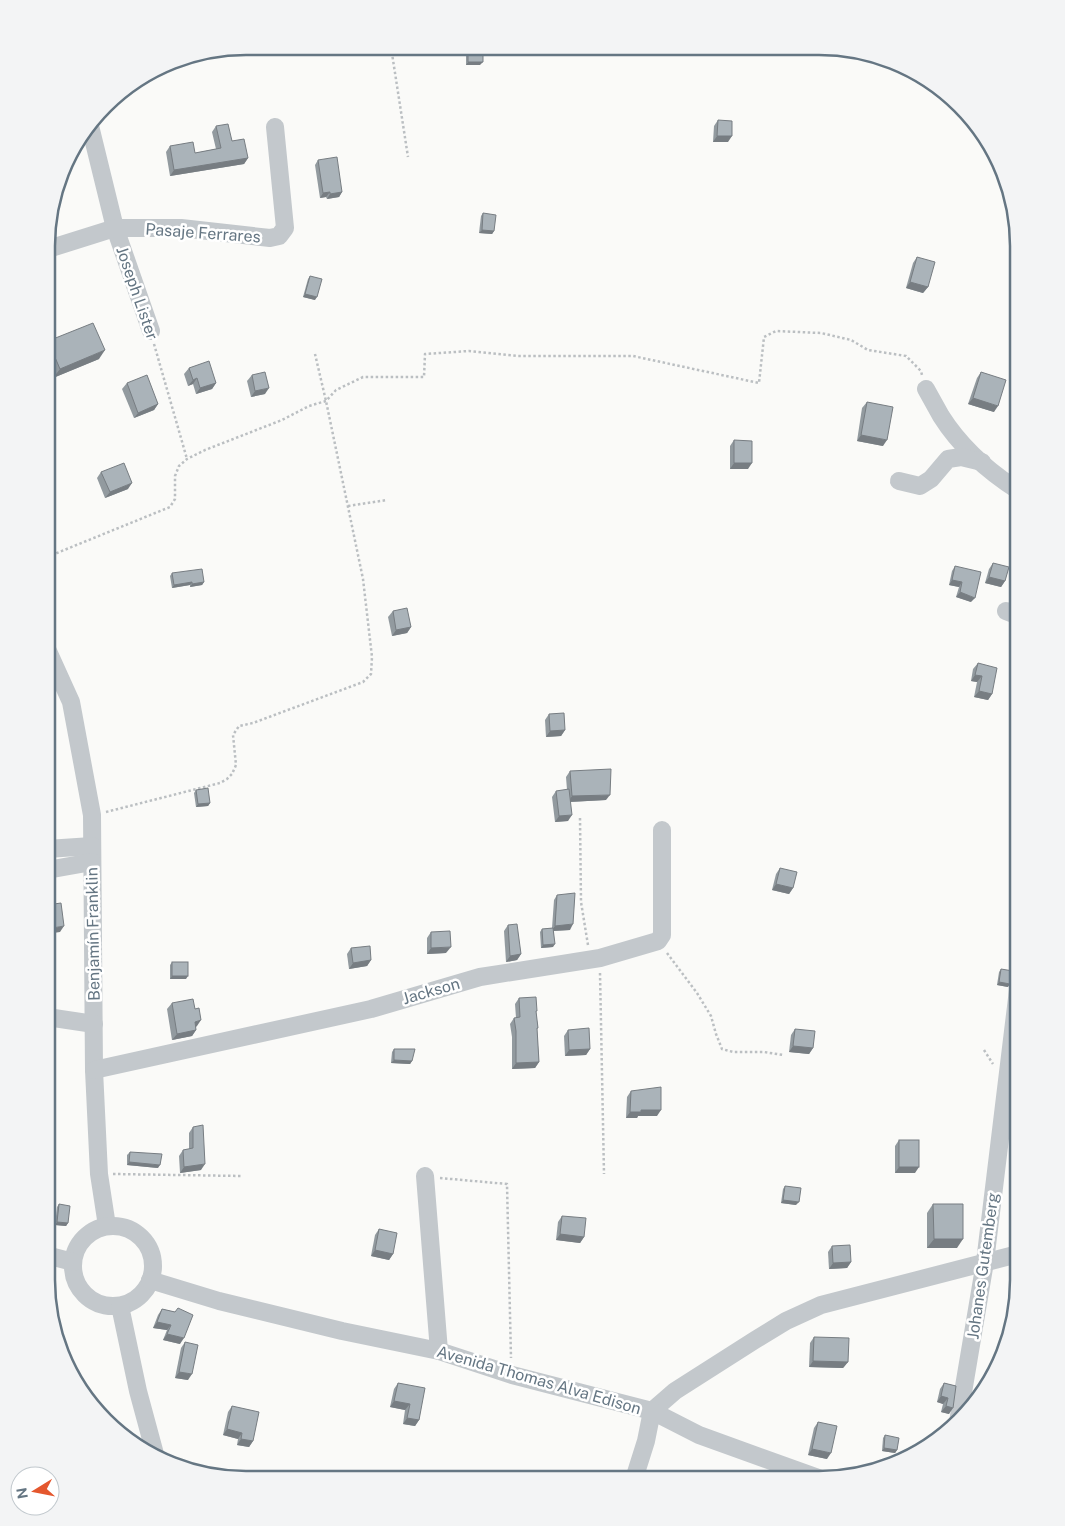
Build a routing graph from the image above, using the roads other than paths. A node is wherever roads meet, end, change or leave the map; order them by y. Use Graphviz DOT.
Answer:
graph roads {
  1 [pos="275,126"];
  2 [pos="92,133"];
  3 [pos="116,228"];
  4 [pos="55,247"];
  5 [pos="151,331"];
  6 [pos="926,389"];
  7 [pos="982,462"];
  8 [pos="899,481"];
  9 [pos="1010,485"];
  10 [pos="55,667"];
  11 [pos="662,830"];
  12 [pos="55,850"];
  13 [pos="92,854"];
  14 [pos="55,867"];
  15 [pos="55,1019"];
  16 [pos="94,1024"];
  17 [pos="1010,1056"];
  18 [pos="94,1070"];
  19 [pos="425,1176"];
  20 [pos="107,1226"];
  21 [pos="1010,1256"];
  22 [pos="55,1257"];
  23 [pos="73,1262"];
  24 [pos="985,1262"];
  25 [pos="150,1280"];
  26 [pos="120,1306"];
  27 [pos="438,1351"];
  28 [pos="960,1409"];
  29 [pos="652,1411"];
  30 [pos="153,1446"];
  31 [pos="637,1471"];
  32 [pos="799,1471"];
  1 -- 3 [label="street, Pasaje Ferrares"];
  2 -- 3 [label="street, Joseph Lister"];
  3 -- 4 [label="street, Pasaje Ferrares"];
  3 -- 5 [label="street, Joseph Lister"];
  6 -- 7 [label="street"];
  7 -- 8 [label="street"];
  7 -- 9 [label="street"];
  10 -- 13 [label="street, Benjamín Franklin"];
  11 -- 18 [label="street, Jackson"];
  12 -- 13 [label="street"];
  13 -- 14 [label="street"];
  13 -- 16 [label="street, Benjamín Franklin"];
  15 -- 16 [label="street"];
  16 -- 18 [label="street, Benjamín Franklin"];
  17 -- 24 [label="street, Johanes Gutemberg"];
  18 -- 20 [label="street, Benjamín Franklin"];
  19 -- 27 [label="street"];
  20 -- 23 [label="street"];
  20 -- 25 [label="street"];
  21 -- 24 [label="street, Avenida Thomas Alva Edison"];
  22 -- 23 [label="street"];
  23 -- 26 [label="street"];
  24 -- 28 [label="street, Johanes Gutemberg"];
  24 -- 29 [label="street, Avenida Thomas Alva Edison"];
  25 -- 26 [label="street"];
  25 -- 27 [label="street, Avenida Thomas Alva Edison"];
  26 -- 30 [label="street"];
  27 -- 29 [label="street, Avenida Thomas Alva Edison"];
  29 -- 31 [label="street"];
  29 -- 32 [label="street"];
}
